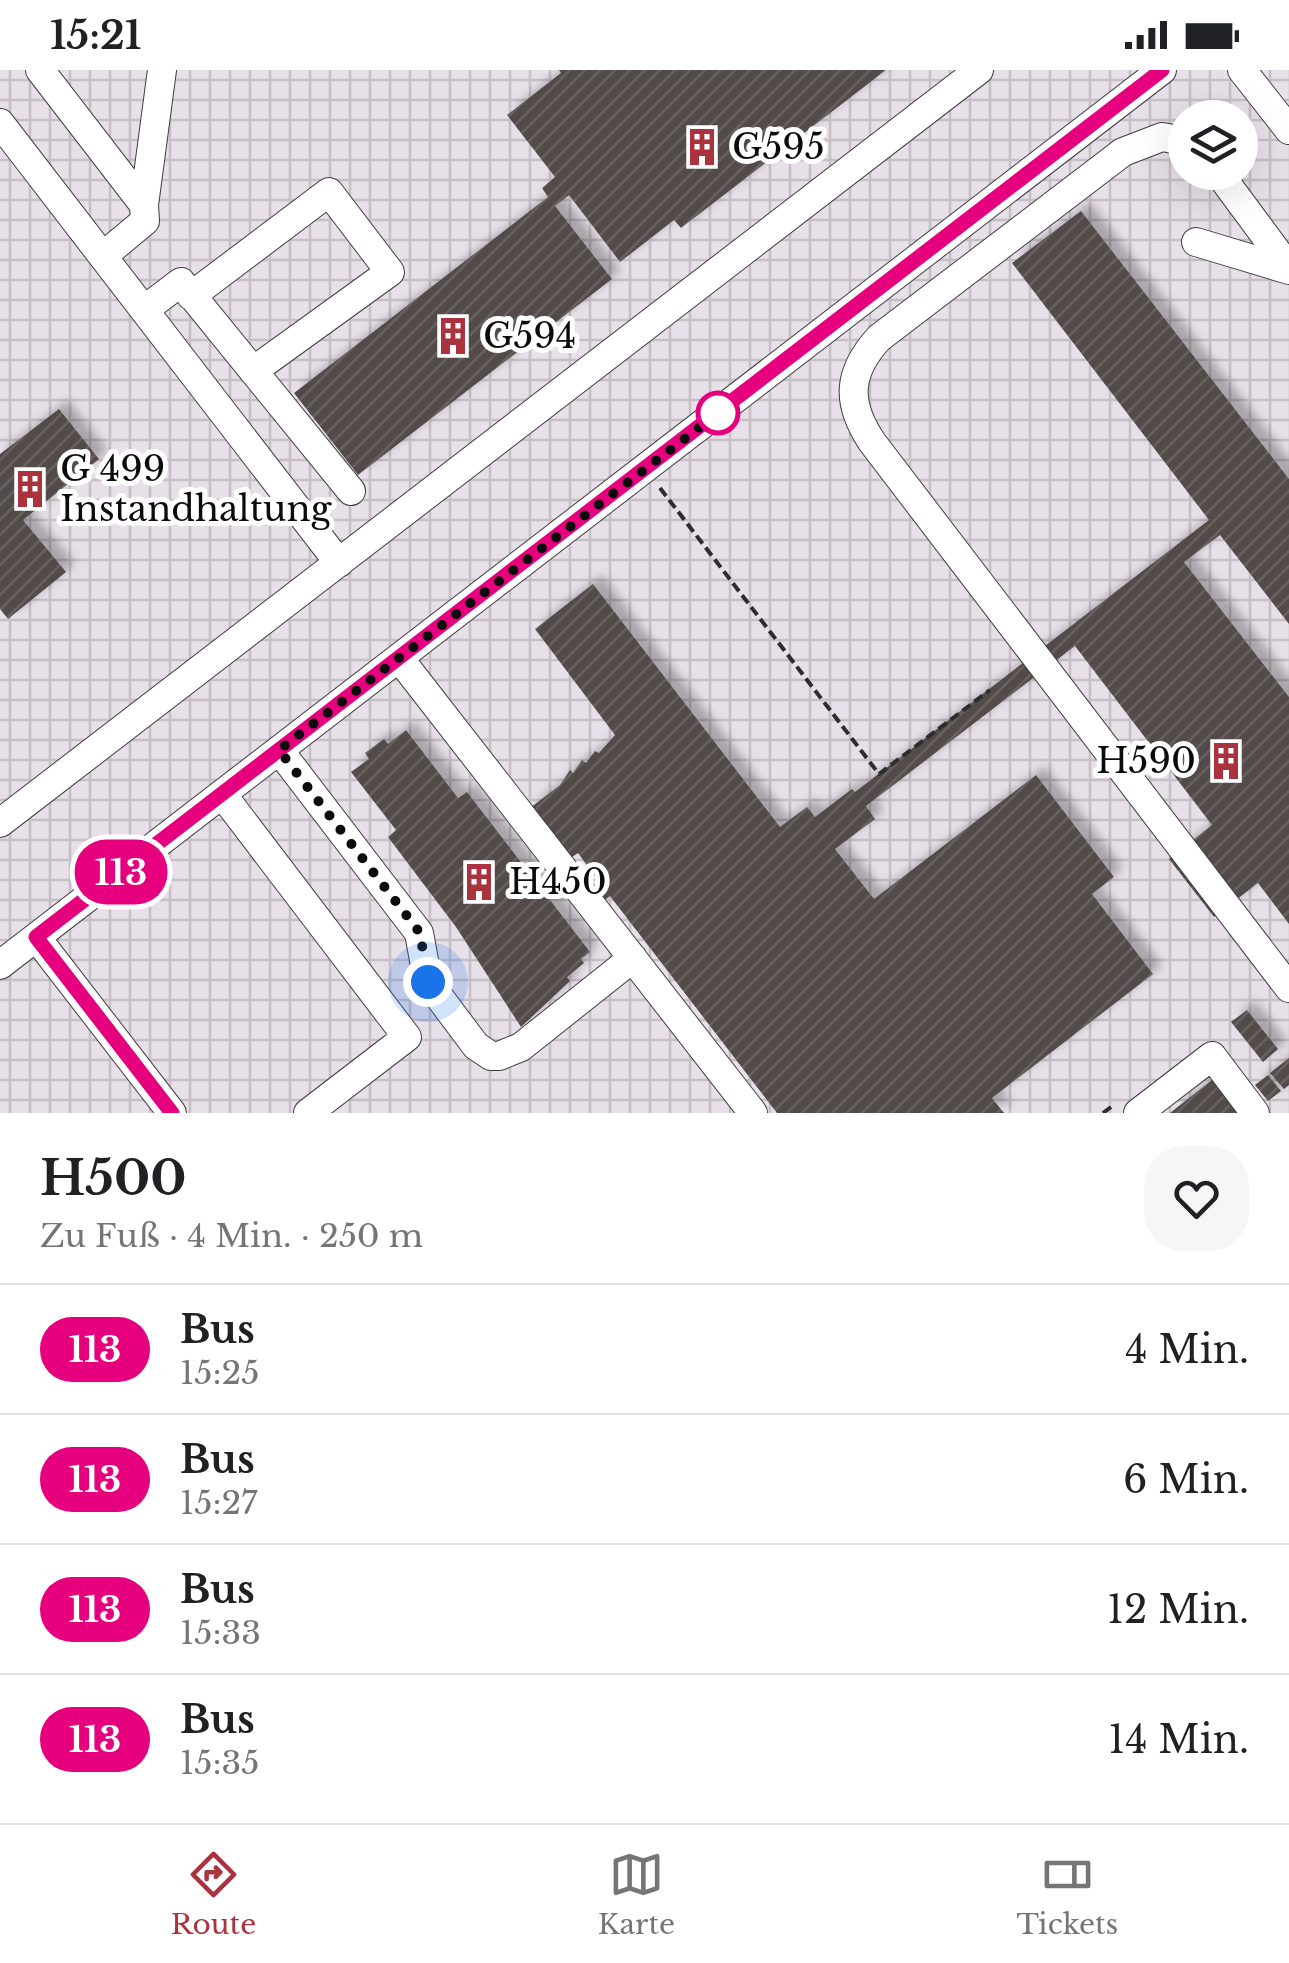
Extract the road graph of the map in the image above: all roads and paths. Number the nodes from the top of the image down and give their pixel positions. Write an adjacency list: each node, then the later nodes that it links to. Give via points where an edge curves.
1 (40, 70): 10 (street)
2 (162, 70): 10 (street)
3 (979, 70): 19 (street)
4 (1162, 70): 17 (street)
5 (1242, 70): 7 (street)
6 (0, 123): 12 (street)
7 (1289, 130)
8 (1168, 138): 28 (street, via 1123,152 879,338 854,378 854,406 872,442)
9 (1231, 190): 13 (street)
10 (144, 205): 12 (street, via 146,222)
11 (1196, 242): 13 (street)
12 (103, 256): 15 (street)
13 (1289, 269)
14 (192, 296): 15 (street, via 181,282); 16 (street); 16 (street, via 329,192 390,272)
15 (144, 310): 19 (street)
16 (253, 371): 18 (street)
17 (645, 469): 20 (street); 21 (path, via 879,774)
18 (350, 491)
19 (339, 563): 24 (street)
20 (399, 658): 22 (street); 26 (street)
21 (990, 690)
22 (279, 750): 23 (street); 26 (street, via 420,933 428,982 482,1052 499,1056 521,1047)
23 (222, 794): 25 (street); 30 (street, via 407,1037)
24 (0, 823)
25 (36, 937): 27 (street); 29 (street)
26 (632, 958): 31 (street)
27 (0, 965)
28 (1289, 988)
29 (172, 1113)
30 (308, 1113)
31 (753, 1113)
32 (1138, 1113): 33 (street, via 1212,1056)
33 (1255, 1113)

